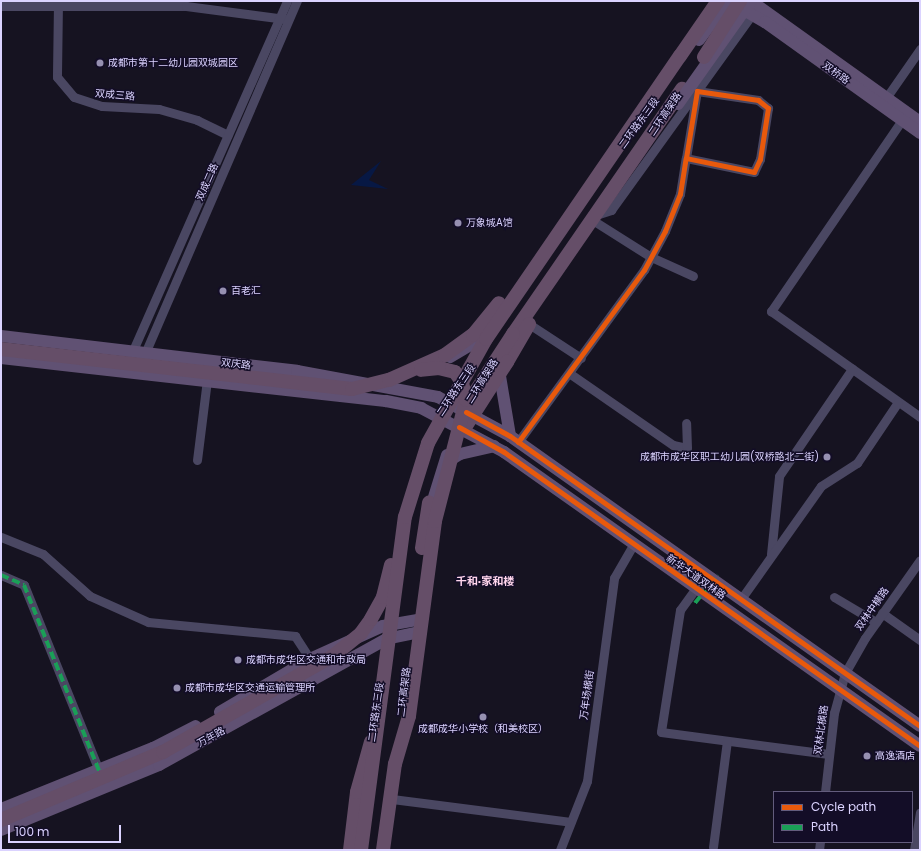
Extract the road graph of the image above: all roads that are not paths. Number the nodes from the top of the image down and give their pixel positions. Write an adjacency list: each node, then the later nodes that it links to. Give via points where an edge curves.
1 (287, 1): 10 (street, 双成二路)
2 (297, 1): 11 (street, 双成二路)
3 (715, 1): 21 (street)
4 (718, 1): 19 (highway, 二环高架路, bridge)
5 (728, 1): 8 (main road); 22 (main road, 二环路东三段)
6 (740, 1): 78 (highway, 二环高架路, bridge, via 513,334 452,432 437,473 425,522)
7 (57, 4): 9 (street); 10 (street, via 186,6); 18 (street, 双成三路, via 57,77 74,97 102,106 159,108 197,120)
8 (755, 5): 13 (street); 14 (main road, 双桥路); 15 (main road, 双桥路); 23 (main road, 二环路东三段, bridge, via 678,104)
9 (1, 6)
10 (280, 18): 11 (street); 18 (street, 双成二路)
11 (290, 19): 31 (street, 双成二路)
12 (920, 49): 14 (street)
13 (697, 90): 20 (street); 20 (street, via 758,100 768,108 760,159 754,172); 23 (street, via 611,210)
14 (886, 98): 16 (main road, 双桥路)
15 (902, 120): 17 (main road, 双桥路); 35 (street, via 771,311)
16 (920, 122)
17 (920, 133)
18 (228, 136): 30 (street, 双成二路)
19 (623, 140): 21 (highway, bridge); 54 (highway, 二环高架路, bridge, via 482,346 428,444)
20 (686, 158): 24 (street, via 680,194)
21 (598, 170): 22 (street); 39 (highway, bridge, via 485,324 445,355)
22 (585, 198): 27 (main road, 二环路东三段)
23 (597, 218): 24 (street); 26 (main road, 二环路东三段)
24 (651, 257): 25 (street); 33 (street)
25 (693, 276)
26 (529, 324): 33 (street); 34 (highway)
27 (500, 326): 41 (main road, via 427,369); 42 (main road, 二环路东三段)
28 (1, 336): 30 (main road, 双庆路)
29 (1, 349): 39 (highway, bridge, via 332,389 371,386)
30 (131, 352): 31 (main road, 双庆路); 36 (street, 双成二路)
31 (144, 354): 37 (street, 双成二路); 41 (main road, 双庆路)
32 (1, 358): 36 (main road, 双庆路)
33 (581, 358): 38 (street)
34 (503, 363): 44 (main road, 二环路东三段); 49 (main road, via 502,404); 50 (highway, bridge)
35 (852, 368): 43 (street); 57 (street, via 779,476)
36 (128, 372): 37 (main road, 双庆路)
37 (141, 373): 40 (main road, 双庆路)
38 (569, 373): 47 (street, via 673,445 687,448); 49 (street)
39 (403, 375): 50 (highway, bridge, via 432,368 448,370 460,377 466,400)
40 (207, 380): 45 (main road, 双庆路, via 386,401); 52 (street)
41 (362, 380): 42 (main road, 双庆路, via 417,391)
42 (448, 402): 44 (main road, 双庆路); 45 (main road, 二环路东三段)
43 (898, 402): 46 (street); 57 (street, via 857,463 821,486)
44 (466, 412): 48 (main road, 二环路东三段); 49 (main road, 新华大道双林路)
45 (438, 416): 48 (main road, 双庆路); 66 (main road, 二环路东三段, via 404,507)
46 (920, 418)
47 (686, 423)
48 (459, 427): 51 (main road, 新华大道双林路); 53 (main road, 二环路东三段)
49 (514, 439): 62 (main road, 新华大道双林路)
50 (456, 445): 78 (highway, bridge, via 435,521 409,716)
51 (494, 446): 53 (main road, via 449,459); 56 (main road, 新华大道双林路)
52 (197, 460)
53 (440, 471): 64 (main road, 二环路东三段, via 430,518)
54 (405, 517): 86 (highway, bridge, via 383,597 365,628 348,647 162,752); 91 (highway, 二环高架路, bridge)
55 (1, 537): 70 (street, via 43,554 90,596 148,622 295,636)
56 (634, 544): 60 (main road, 新华大道双林路); 87 (street, 万年场横街, via 614,578 587,781)
57 (771, 556): 62 (street)
58 (920, 560): 63 (street, 双林中横路)
59 (1, 575): 79 (street, via 24,585)
60 (696, 588): 72 (main road, 新华大道双林路); 75 (street, via 680,610 661,732)
61 (834, 597): 65 (street)
62 (741, 599): 71 (main road, 新华大道双林路)
63 (882, 613): 65 (street, 双林中横路); 69 (street)
64 (417, 620): 66 (main road, 万年路); 67 (main road, 二环路东三段)
65 (876, 622): 71 (street, 双林中横路)
66 (388, 625): 68 (main road, 二环路东三段); 70 (main road, 万年路)
67 (415, 633): 68 (main road, 万年路); 82 (main road, 二环路东三段)
68 (386, 639): 74 (main road, 二环路东三段); 83 (main road, 万年路, via 159,765)
69 (920, 640)
70 (310, 659): 79 (main road, 万年路, via 195,727)
71 (845, 673): 72 (street, 双林北横路); 73 (main road, 新华大道双林路)
72 (840, 690): 76 (main road, 新华大道双林路); 77 (street, 双林北横路)
73 (920, 726)
74 (374, 730): 90 (highway, via 357,792); 91 (main road, 二环路东三段)
75 (727, 741): 77 (street); 89 (street)
76 (920, 746)
77 (829, 754): 81 (street, 双林北横路)
78 (395, 764): 92 (highway, 二环高架路)
79 (99, 771): 80 (main road, 万年路)
80 (52, 789): 83 (main road, via 61,788 68,794 66,802); 84 (main road, 万年路)
81 (825, 791)
82 (392, 799): 87 (street); 92 (main road, 二环路东三段)
83 (60, 807): 88 (main road, 万年路)
84 (1, 809)
85 (920, 812): 94 (street)
86 (1, 820)
87 (571, 822): 93 (street, 万年场横街)
88 (1, 830)
89 (713, 847)
90 (350, 850)
91 (359, 850)
92 (384, 850)
93 (560, 850)
94 (914, 850)

